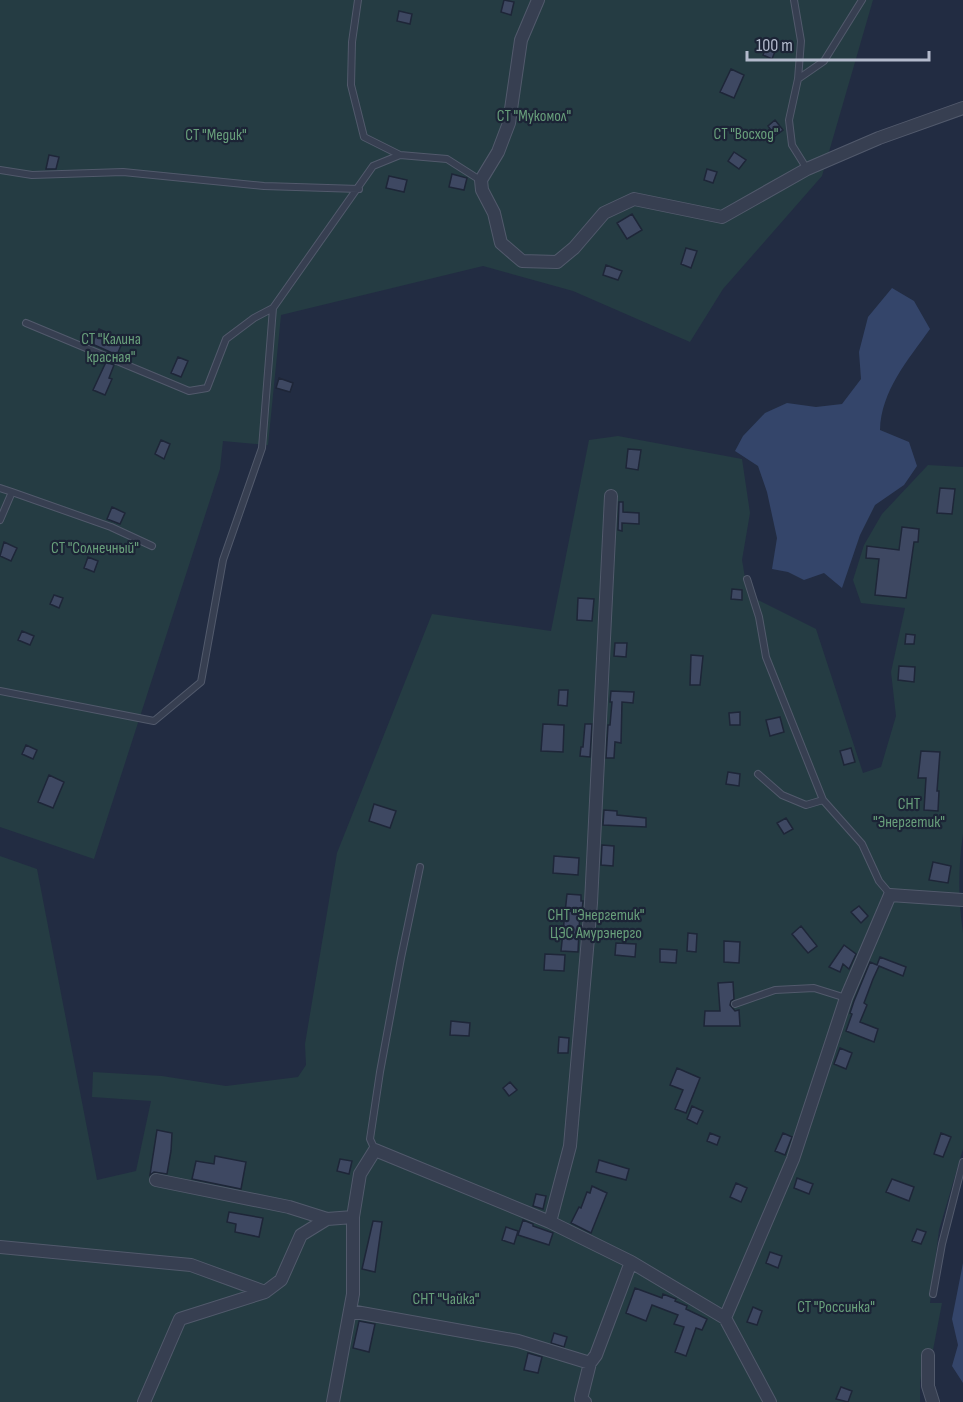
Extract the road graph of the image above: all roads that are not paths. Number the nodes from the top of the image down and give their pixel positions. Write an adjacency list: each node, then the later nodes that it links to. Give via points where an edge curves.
1 (358, 0): 7 (lane, via 351,85 364,137)
2 (537, 0): 10 (street, via 521,40 509,123)
3 (794, 0): 5 (lane, via 801,41)
4 (862, 0): 5 (lane, via 824,61)
5 (798, 79): 8 (lane, via 789,120 792,145)
6 (963, 108): 8 (street)
7 (400, 155): 10 (lane, via 447,159); 11 (lane, via 373,166)
8 (807, 169): 10 (street, via 722,217 634,199 604,213 557,262 522,261 501,243)
9 (0, 170): 11 (lane, via 33,175 123,172 264,186)
10 (481, 180)
11 (359, 189): 12 (lane)
12 (273, 308): 13 (lane, via 226,339 207,388 189,391); 20 (lane, via 262,448 223,560 201,682 154,721)
13 (26, 323)
14 (0, 488): 15 (lane)
15 (12, 492): 17 (lane); 18 (lane)
16 (611, 496): 33 (street, via 589,926 570,1146)
17 (0, 520)
18 (152, 546)
19 (747, 579): 22 (lane, via 766,657)
20 (0, 691)
21 (758, 774): 22 (lane, via 782,795 806,805)
22 (823, 800): 24 (lane, via 862,844)
23 (420, 867): 28 (lane, via 380,1071 370,1139)
24 (890, 895): 25 (street); 26 (street)
25 (963, 900)
26 (846, 998): 27 (lane, via 814,988 785,989); 39 (street, via 793,1159)
27 (735, 1004)
28 (375, 1150): 31 (street, via 360,1174); 33 (street)
29 (963, 1162): 37 (lane)
30 (156, 1180): 32 (street, via 289,1207)
31 (353, 1217): 32 (street); 38 (street)
32 (327, 1219): 36 (street, via 301,1235 280,1280)
33 (549, 1222): 35 (street)
34 (0, 1247): 36 (street, via 191,1265)
35 (631, 1262): 39 (street); 41 (street)
36 (265, 1292): 42 (street, via 180,1319)
37 (933, 1294)
38 (350, 1311): 41 (street, via 518,1341); 43 (street)
39 (726, 1318): 45 (street)
40 (928, 1355): 46 (street, via 928,1386)
41 (590, 1363): 44 (street, via 581,1399)
42 (144, 1402)
43 (333, 1402)
44 (585, 1402)
45 (770, 1402)
46 (933, 1402)

